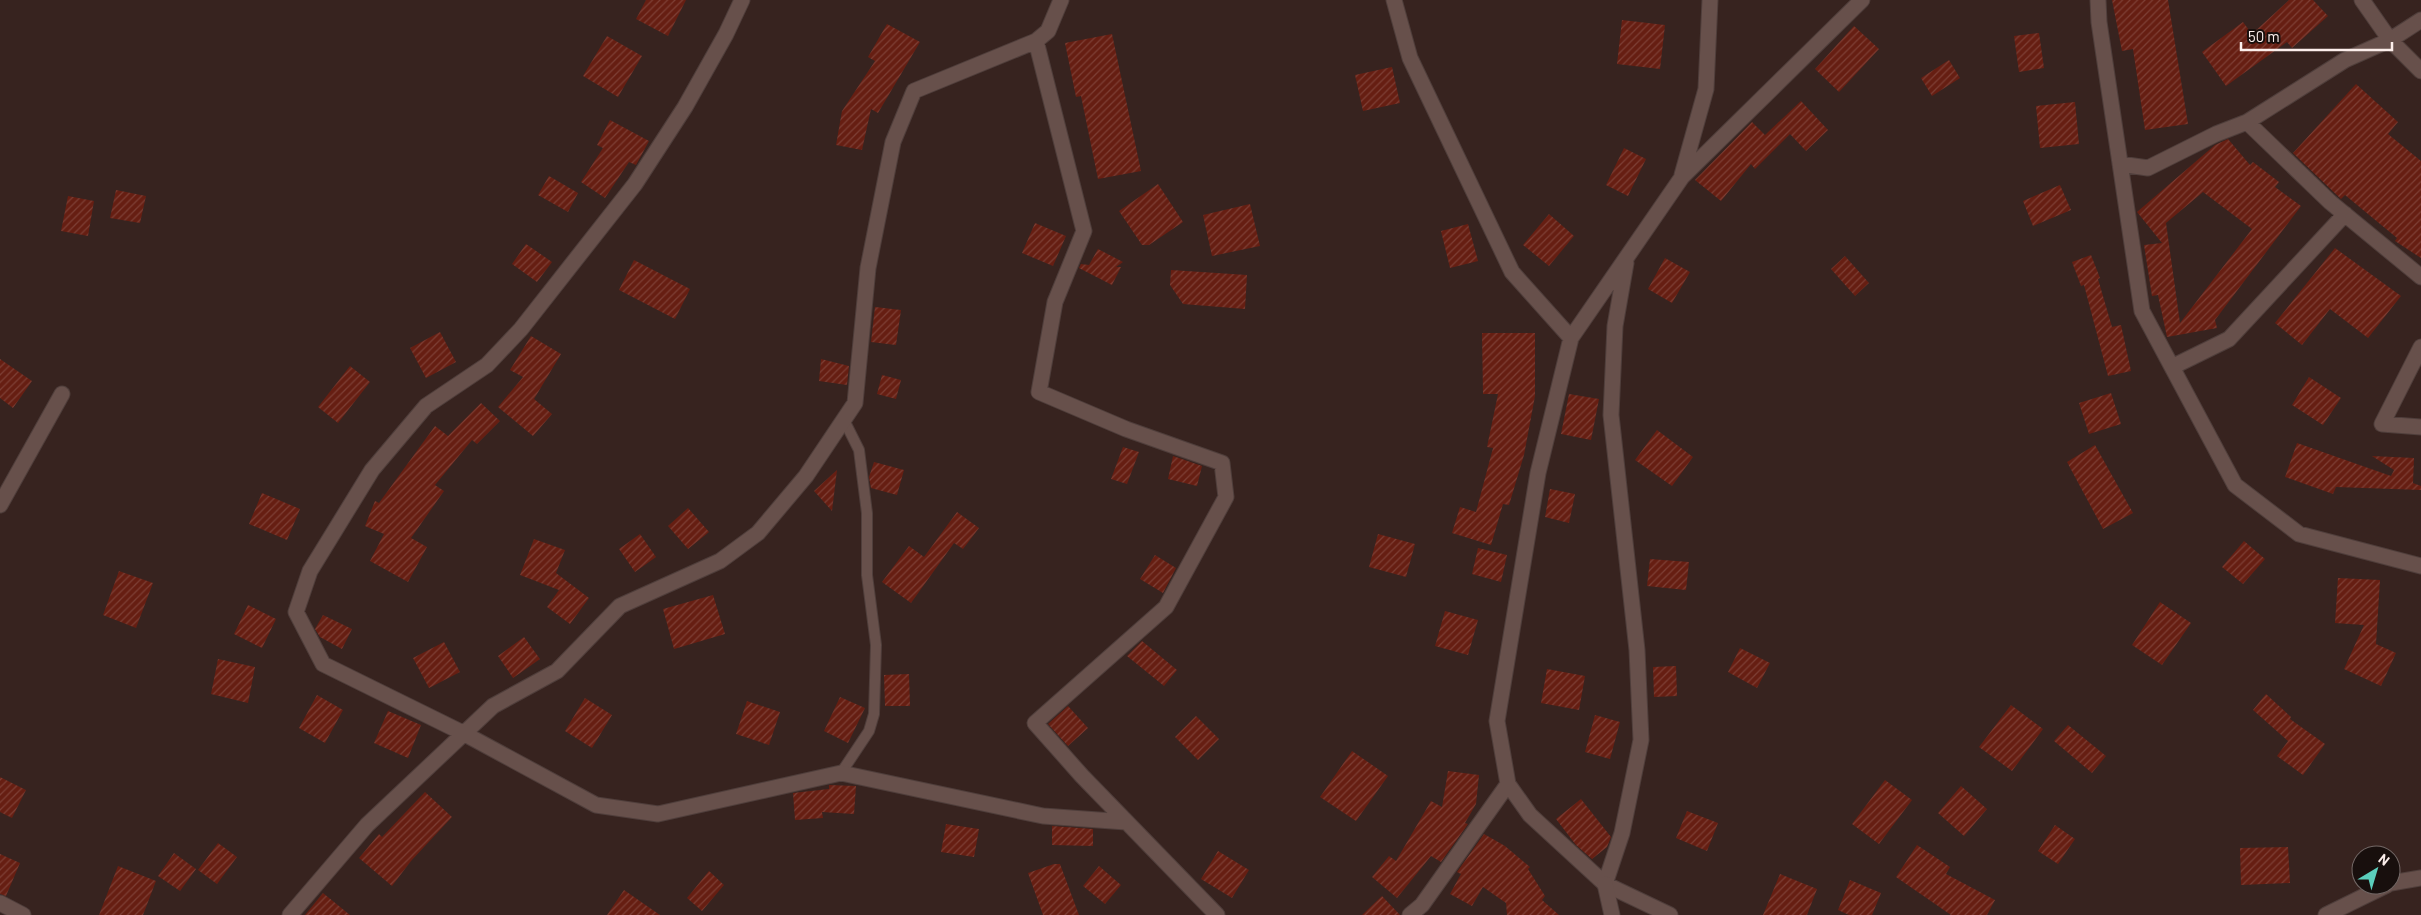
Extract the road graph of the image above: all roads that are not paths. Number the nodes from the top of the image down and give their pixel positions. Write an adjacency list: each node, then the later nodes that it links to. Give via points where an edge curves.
1 (742, 0): 26 (street, via 685,107 635,184 521,328 487,365 426,406 378,463 310,571 296,612 323,664)
2 (1061, 0): 10 (street, via 1048,31)
3 (1394, 0): 18 (street, via 1410,58 1512,272)
4 (1710, 0): 14 (street, via 1706,89)
5 (1862, 0): 14 (street)
6 (2098, 0): 13 (street)
7 (2362, 0): 9 (street)
8 (2421, 20): 9 (street)
9 (2390, 40): 11 (street); 12 (street, via 2345,60)
10 (1036, 41): 22 (street, via 914,91 893,142 868,268 855,403); 29 (street, via 1084,231 1055,302 1039,392 1126,429 1222,463 1226,497 1166,607 1035,723)
11 (2421, 71)
12 (2247, 122): 13 (street, via 2148,168); 15 (street)
13 (2120, 164): 20 (street, via 2142,311)
14 (1682, 177): 16 (street)
15 (2344, 214): 17 (street); 20 (street, via 2229,339)
16 (1627, 256): 18 (street); 32 (street, via 1615,326 1611,415 1637,650 1641,740 1622,833)
17 (2421, 277)
18 (1571, 338): 28 (street, via 1538,473 1497,721)
19 (2421, 347): 23 (street, via 2382,424)
20 (2172, 367): 25 (street, via 2234,486 2299,534)
21 (62, 394): 24 (street)
22 (844, 420): 26 (street, via 806,476 758,533 720,561 620,606 557,671 493,706); 27 (lane, via 859,450 867,514 867,575 876,645 874,714 869,731)
23 (2421, 427)
24 (0, 505)
25 (2421, 566)
26 (464, 733): 27 (street, via 596,805 658,814); 36 (street, via 367,825)
27 (841, 773): 29 (street, via 1043,816)
28 (1508, 784): 32 (street, via 1530,816); 38 (street, via 1422,905)
29 (1126, 822): 37 (street)
30 (2421, 878): 31 (street)
31 (2401, 881)
32 (1604, 884): 39 (street); 40 (street)
33 (2367, 895): 41 (street)
34 (0, 903): 35 (street)
35 (23, 915)
36 (290, 915)
37 (1217, 915)
38 (1410, 915)
39 (1612, 915)
40 (1670, 915)
41 (2326, 915)

